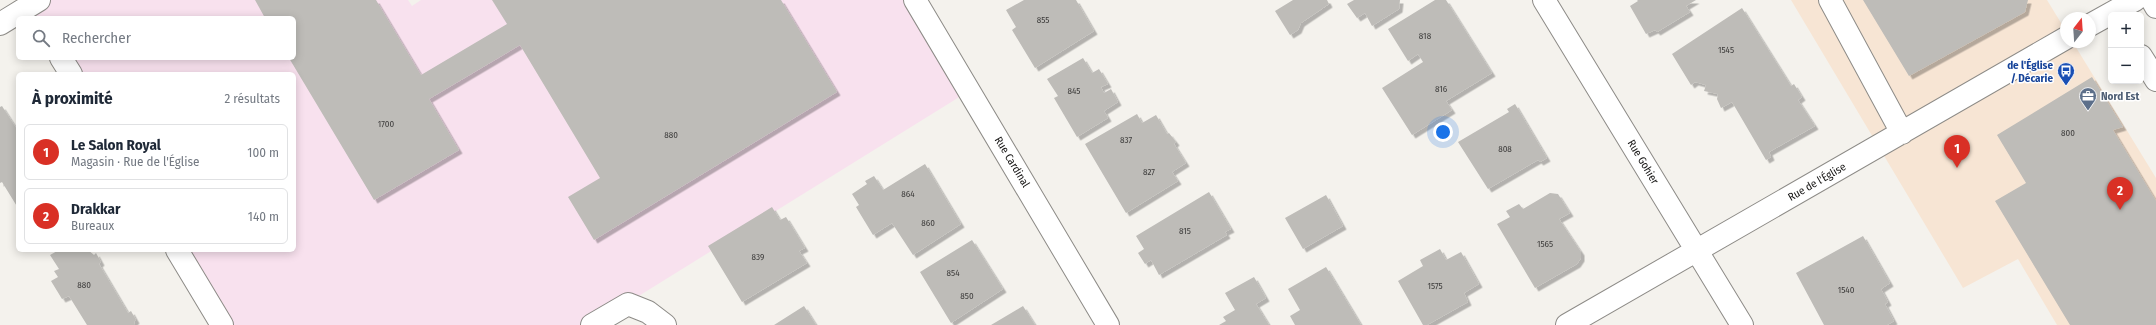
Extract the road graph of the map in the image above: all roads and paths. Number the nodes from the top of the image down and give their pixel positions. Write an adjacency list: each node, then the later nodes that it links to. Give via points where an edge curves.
1 (915, 0): 22 (street, Rue Cardinal)
2 (1544, 0): 17 (street, Rue Gohier)
3 (1830, 0): 16 (street)
4 (2135, 0): 8 (street)
5 (2152, 0): 7 (street)
6 (33, 6): 10 (street)
7 (2156, 7)
8 (2112, 9): 9 (street)
9 (2096, 21)
10 (0, 24)
11 (2060, 41): 16 (street, Rue de l'Église)
12 (62, 60): 14 (street)
13 (2144, 61): 15 (street)
14 (70, 72)
15 (2156, 80)
16 (1902, 133): 17 (street, Rue de l'Église)
17 (1697, 251): 23 (street, Rue de l'Église); 24 (street, Rue Gohier)
18 (178, 252): 19 (street)
19 (222, 325)
20 (592, 325): 21 (street, via 628,304 648,312)
21 (665, 325)
22 (1108, 325)
23 (1567, 325)
24 (1742, 325)

